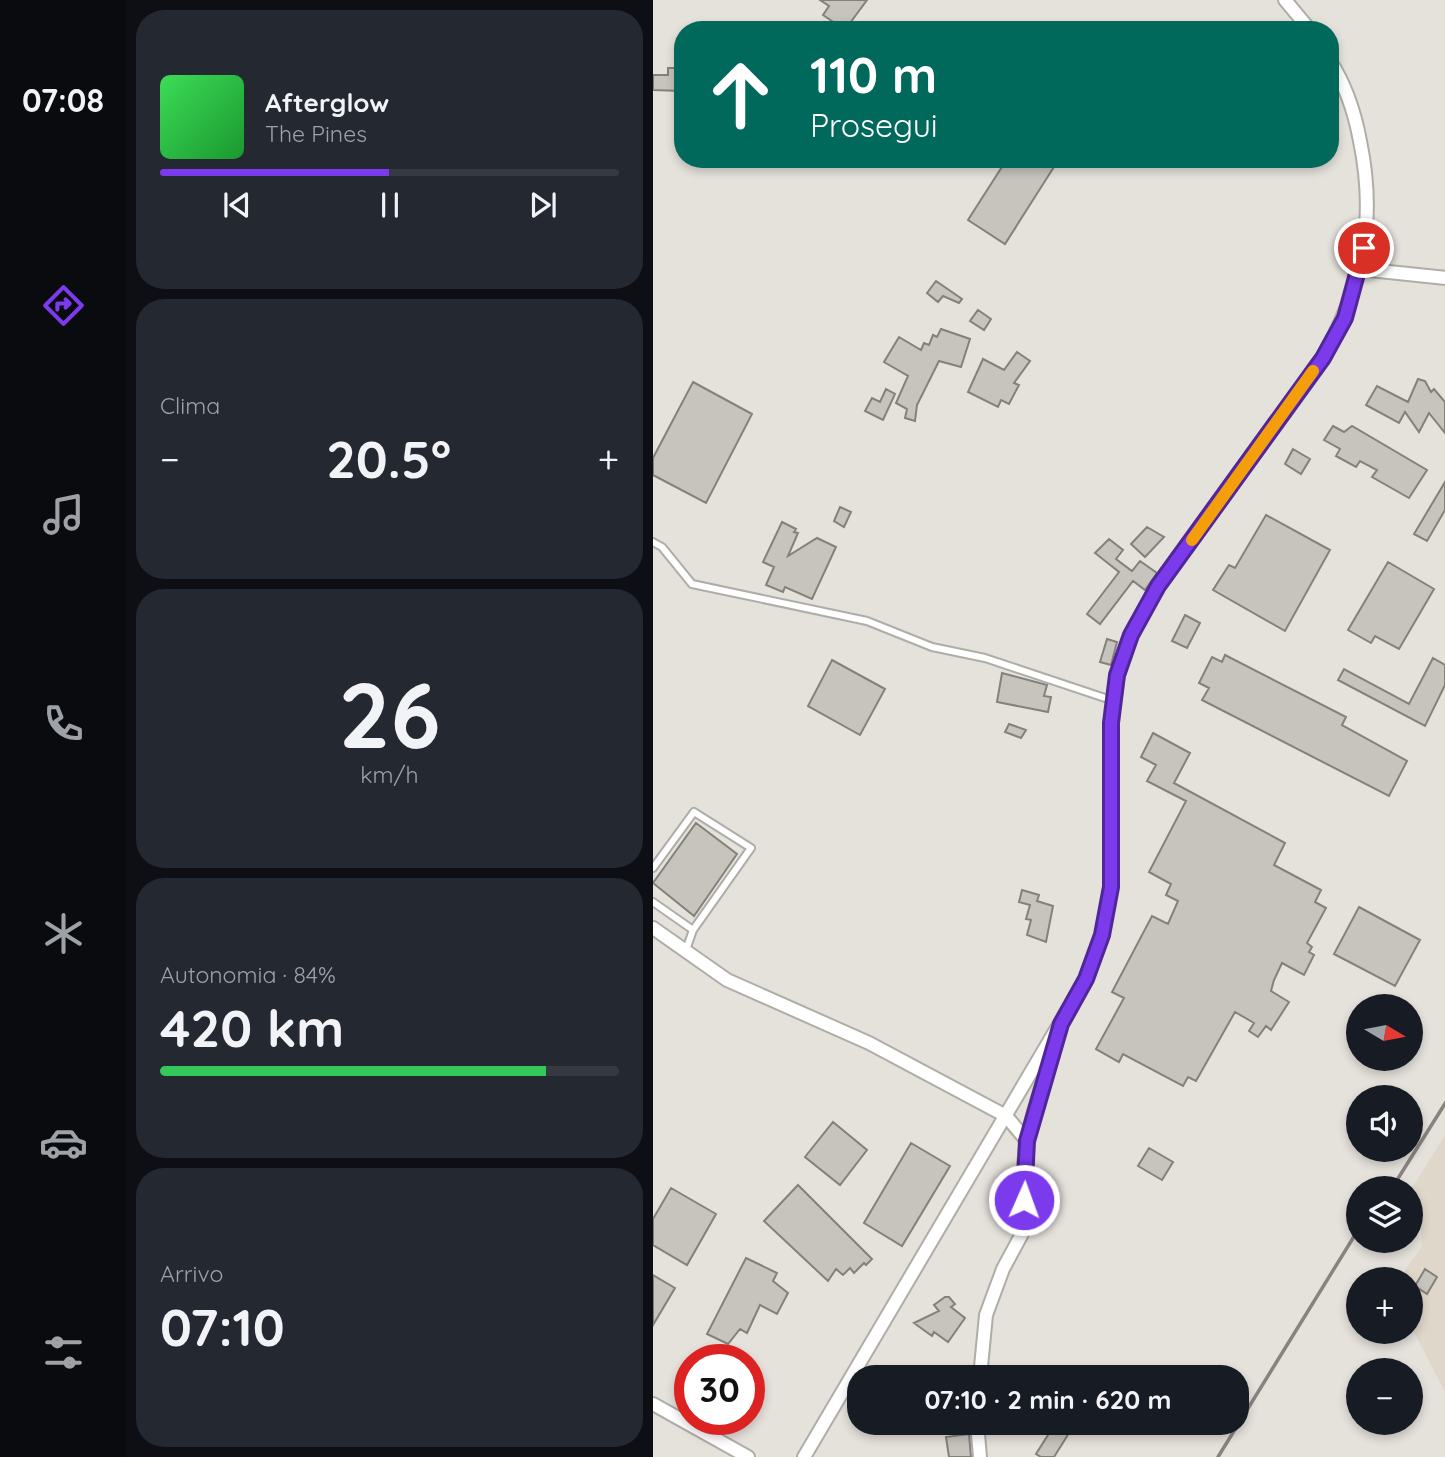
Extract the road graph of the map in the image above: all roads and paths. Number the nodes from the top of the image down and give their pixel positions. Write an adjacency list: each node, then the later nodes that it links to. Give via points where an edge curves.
1 (1285, 0): 2 (street)
2 (1302, 21)
3 (1339, 81): 4 (street, via 1355,117 1367,177 1368,227)
4 (1361, 269): 5 (street); 7 (street, via 1345,318 1323,358 1158,586 1131,635 1117,675)
5 (1445, 278)
6 (653, 542): 7 (lane, via 692,584 867,621 932,647 984,658)
7 (1114, 701): 13 (street, via 1111,887 1102,935 1086,979)
8 (653, 868): 11 (lane, via 694,812 751,848)
9 (653, 902): 11 (lane)
10 (653, 928): 12 (street)
11 (693, 930): 12 (lane)
12 (686, 950): 14 (street, via 727,981 890,1054)
13 (1061, 1024): 14 (street); 15 (street)
14 (1006, 1116): 15 (street); 20 (street)
15 (1027, 1141): 16 (street, via 1024,1200 1032,1215 1003,1269 986,1315)
16 (981, 1365)
17 (653, 1404): 19 (street)
18 (978, 1435): 21 (street)
19 (748, 1457)
20 (804, 1457)
21 (980, 1457)

